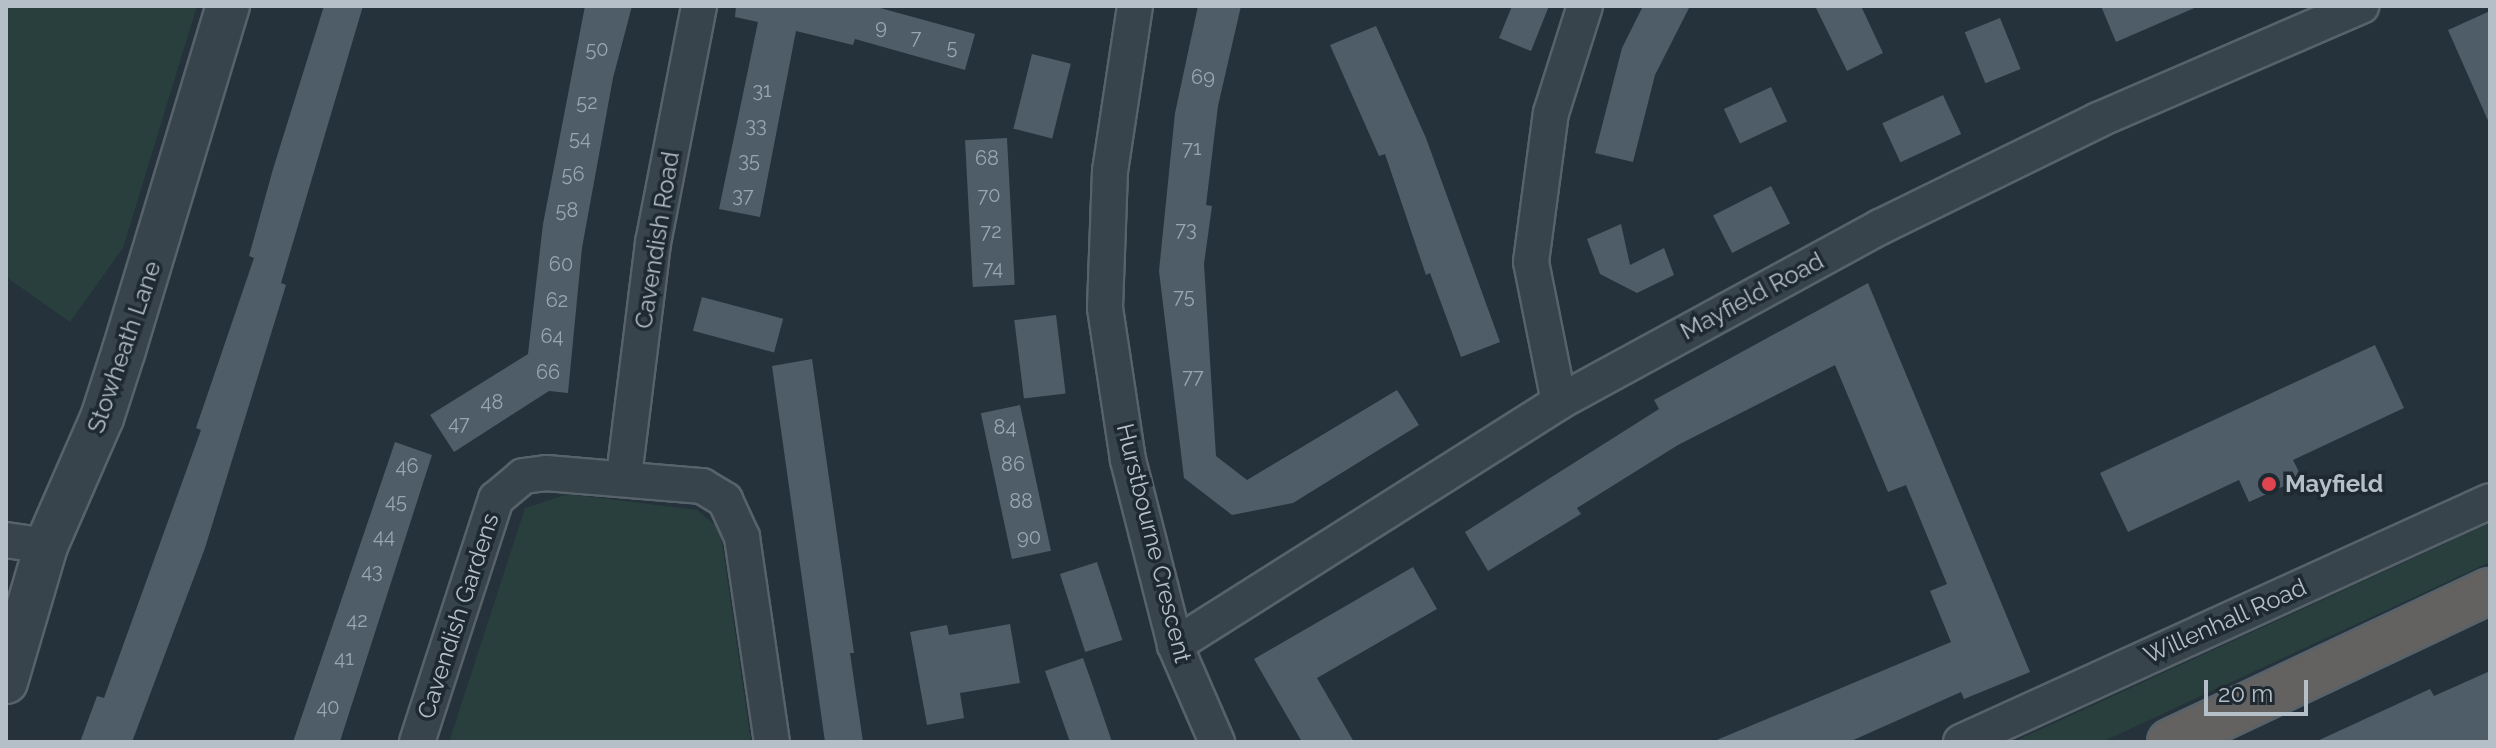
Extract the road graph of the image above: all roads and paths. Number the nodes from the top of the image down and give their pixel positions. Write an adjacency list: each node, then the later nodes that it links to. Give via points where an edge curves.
1 (228, 6): 9 (street, Stowheath Lane, via 106,404)
2 (699, 6): 7 (street, Cavendish Road, via 653,243)
3 (1585, 6): 6 (street, via 1551,113 1531,262)
4 (2361, 6): 6 (street, Mayfield Road, via 2098,120 1894,221)
5 (1129, 7): 11 (street, Hurstbourne Crescent, via 1110,171 1105,308 1128,460)
6 (1559, 402): 11 (street, Mayfield Road)
7 (624, 476): 13 (street, Cavendish Gardens, via 523,476 496,499); 14 (street, Cavendish Gardens, via 702,486 725,500 742,537)
8 (2490, 501): 16 (street, Willenhall Road)
9 (26, 543): 12 (street, Stowheath Lane)
10 (2490, 591): 17 (highway)
11 (1175, 645): 15 (street, Hurstbourne Crescent)
12 (6, 682)
13 (417, 742)
14 (772, 742)
15 (1217, 742)
16 (1961, 742)
17 (2170, 742)

